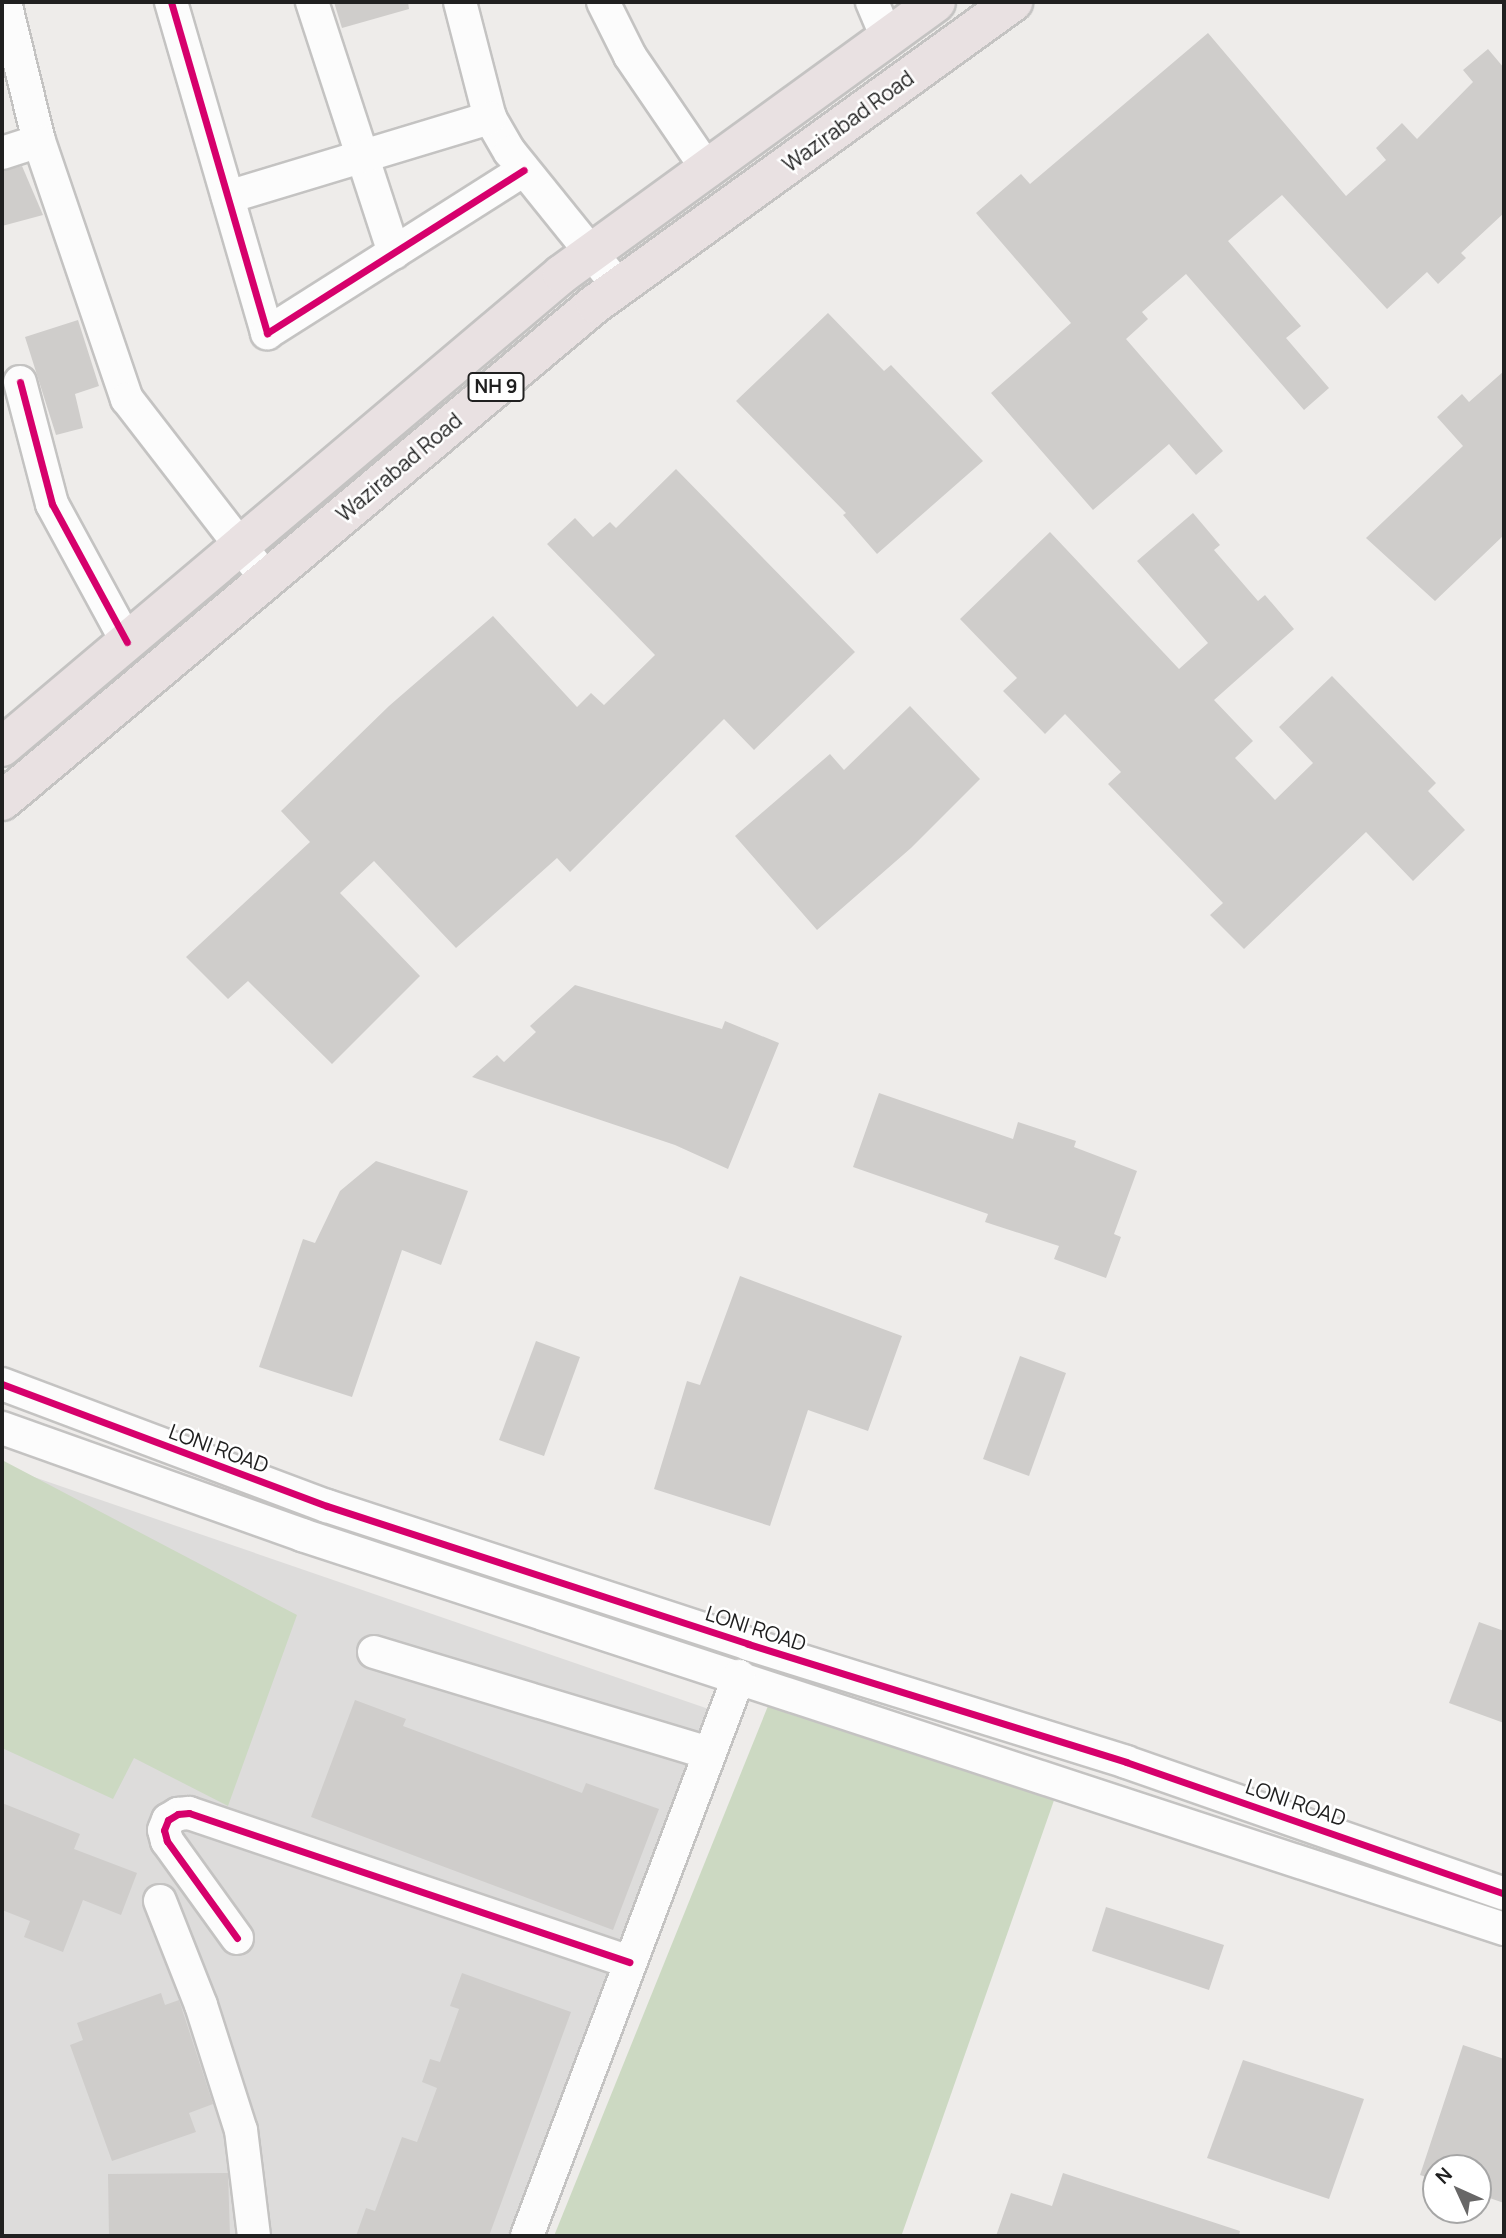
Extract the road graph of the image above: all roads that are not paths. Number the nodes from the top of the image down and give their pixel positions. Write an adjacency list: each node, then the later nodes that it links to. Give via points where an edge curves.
1 (5, 2): 11 (street)
2 (171, 2): 16 (street)
3 (313, 2): 13 (street)
4 (460, 2): 10 (street)
5 (603, 2): 14 (street, via 630,56)
6 (872, 2): 9 (street)
7 (936, 2): 9 (highway, Wazirabad Road / NH 9)
8 (1013, 2): 19 (highway, Wazirabad Road / NH 9)
9 (887, 38): 14 (highway, Wazirabad Road / NH 9)
10 (490, 118): 13 (street); 15 (street)
11 (39, 141): 12 (street); 21 (street, via 127,399)
12 (2, 153)
13 (360, 157): 16 (street); 17 (street)
14 (707, 169): 18 (highway, Wazirabad Road / NH 9)
15 (524, 170): 17 (street); 18 (street)
16 (228, 197): 17 (street, via 267,333)
17 (394, 253)
18 (591, 253): 19 (street); 21 (highway, Wazirabad Road / NH 9)
19 (618, 287): 22 (highway, Wazirabad Road / NH 9)
20 (20, 382): 23 (street, via 52,504)
21 (240, 546): 22 (street); 23 (highway, Wazirabad Road / NH 9)
22 (266, 579): 25 (highway, Wazirabad Road / NH 9)
23 (127, 642): 24 (highway, Wazirabad Road / NH 9)
24 (2, 747)
25 (2, 801)
26 (2, 1384): 28 (street, LONI ROAD)
27 (2, 1428): 29 (street)
28 (281, 1489): 29 (street); 33 (street, LONI ROAD, via 748,1644 1126,1762)
29 (268, 1523): 31 (street)
30 (374, 1652): 32 (street)
31 (739, 1676): 32 (street); 35 (street, via 1097,1798)
32 (709, 1753): 37 (street)
33 (1504, 1894)
34 (160, 1901): 38 (street, via 201,2006 241,2130)
35 (1504, 1928)
36 (237, 1938): 37 (street, via 167,1841 168,1820 178,1814 189,1813)
37 (630, 1962): 39 (street)
38 (254, 2236)
39 (527, 2236)

